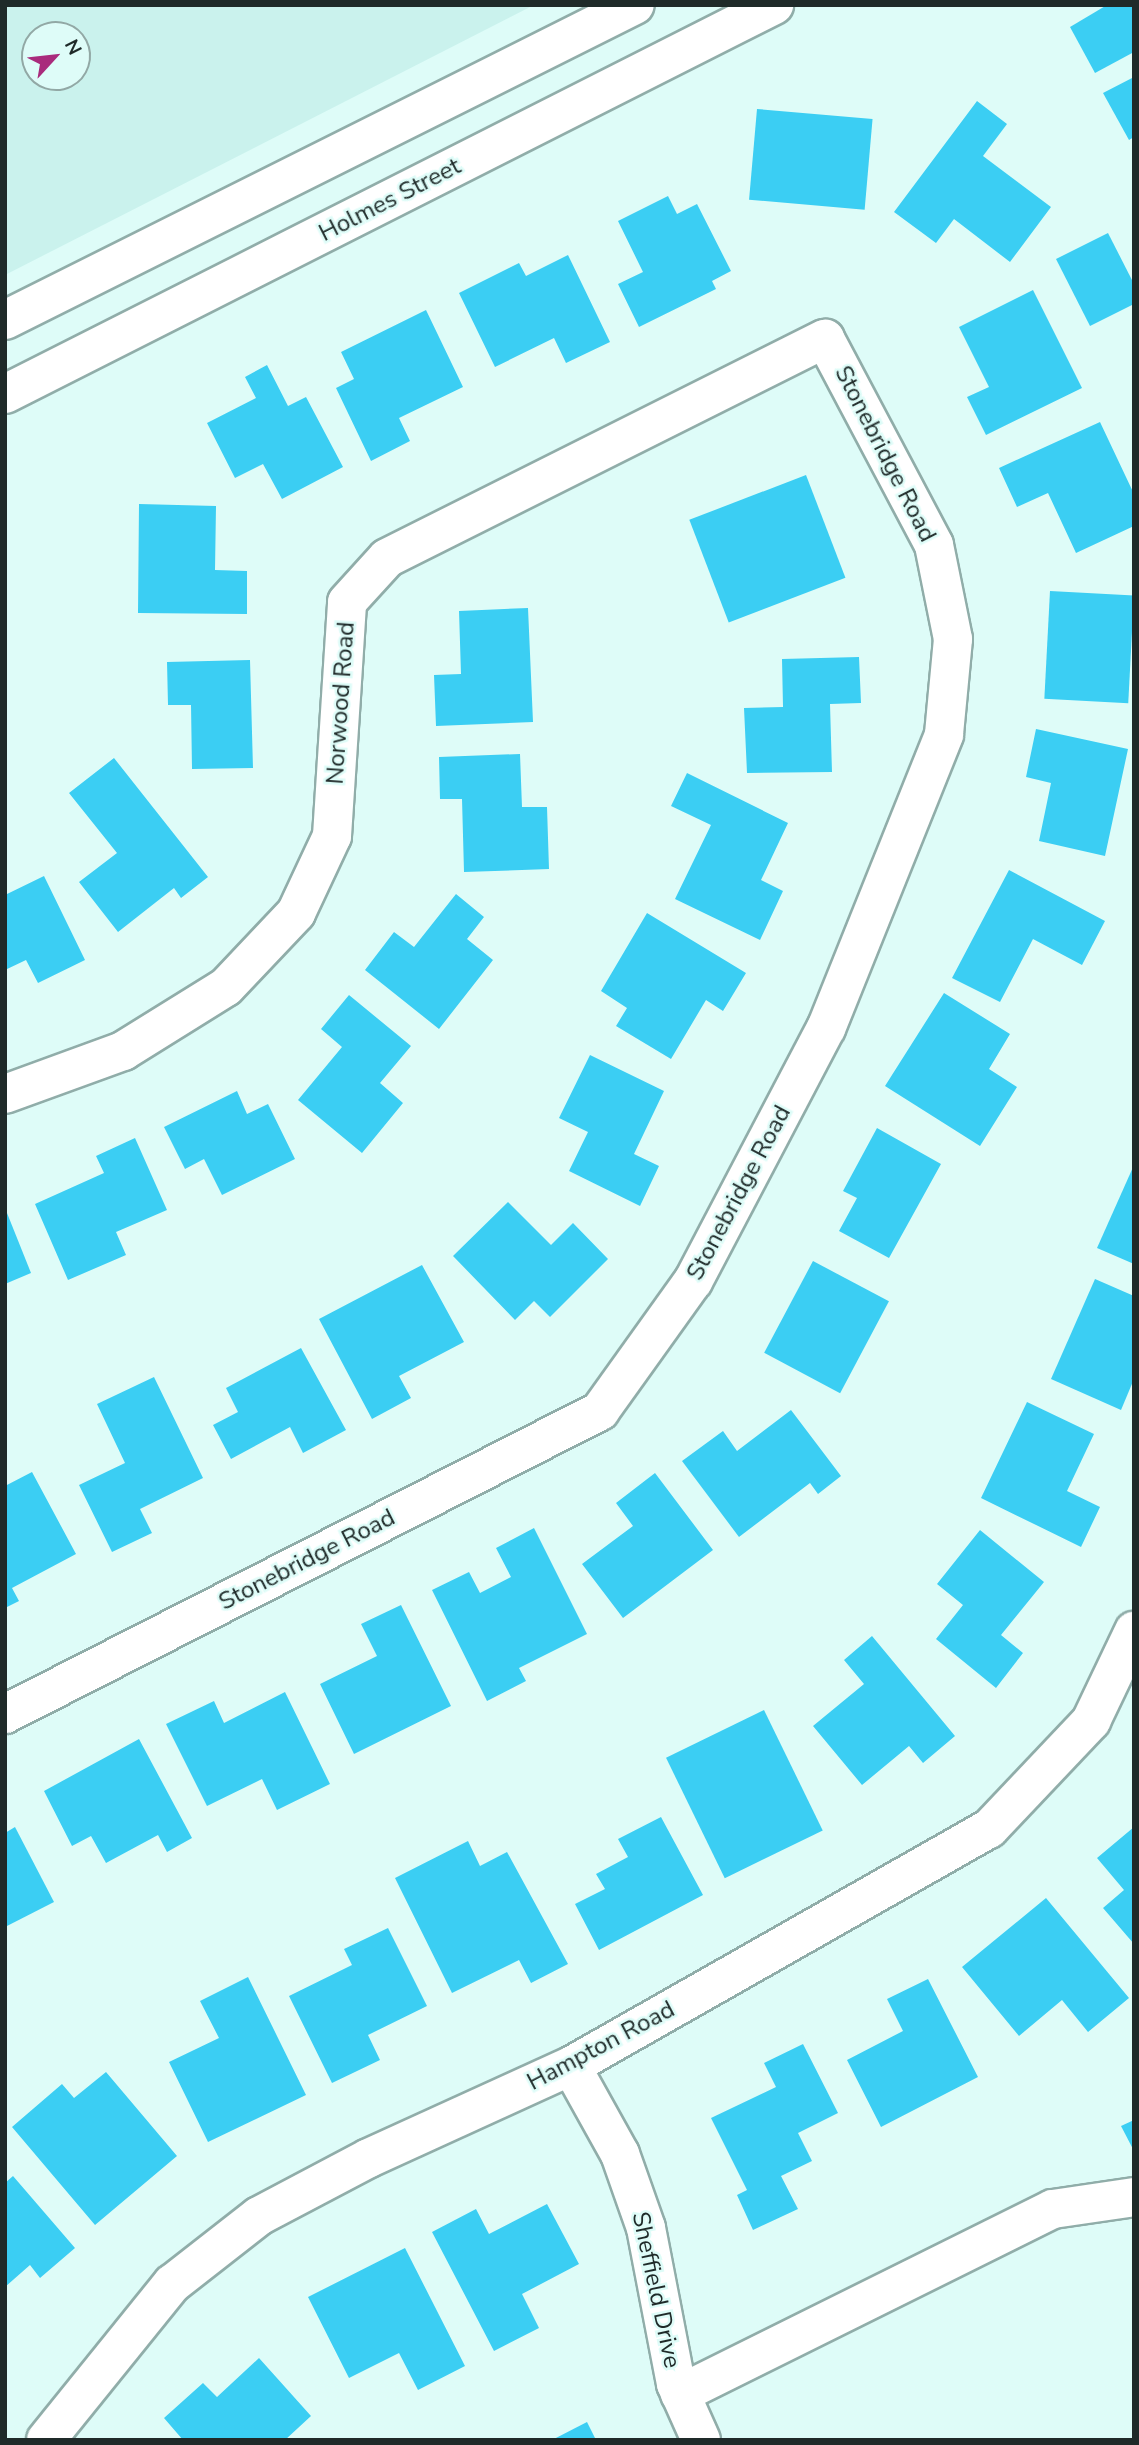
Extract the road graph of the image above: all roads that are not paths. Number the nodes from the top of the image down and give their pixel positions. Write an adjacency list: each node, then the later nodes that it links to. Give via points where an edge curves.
1 (635, 5): 3 (street)
2 (774, 5): 5 (street, Holmes Street)
3 (5, 320)
4 (825, 339): 6 (street, Norwood Road, via 387,558 347,602 332,836 296,913 226,987 134,1044); 8 (street, Stonebridge Road, via 934,545 953,639 944,735 826,1028 693,1281 600,1411)
5 (5, 394)
6 (5, 1094)
7 (1134, 1631): 9 (street, Hampton Road, via 1091,1720 989,1829)
8 (5, 1714)
9 (571, 2066): 11 (street, Sheffield Drive, via 620,2154 646,2228); 12 (street, Hampton Road, via 369,2158 259,2216 172,2284)
10 (1134, 2197): 11 (street, via 1053,2209)
11 (680, 2394): 13 (street, Sheffield Drive)
12 (46, 2440)
13 (701, 2440)

